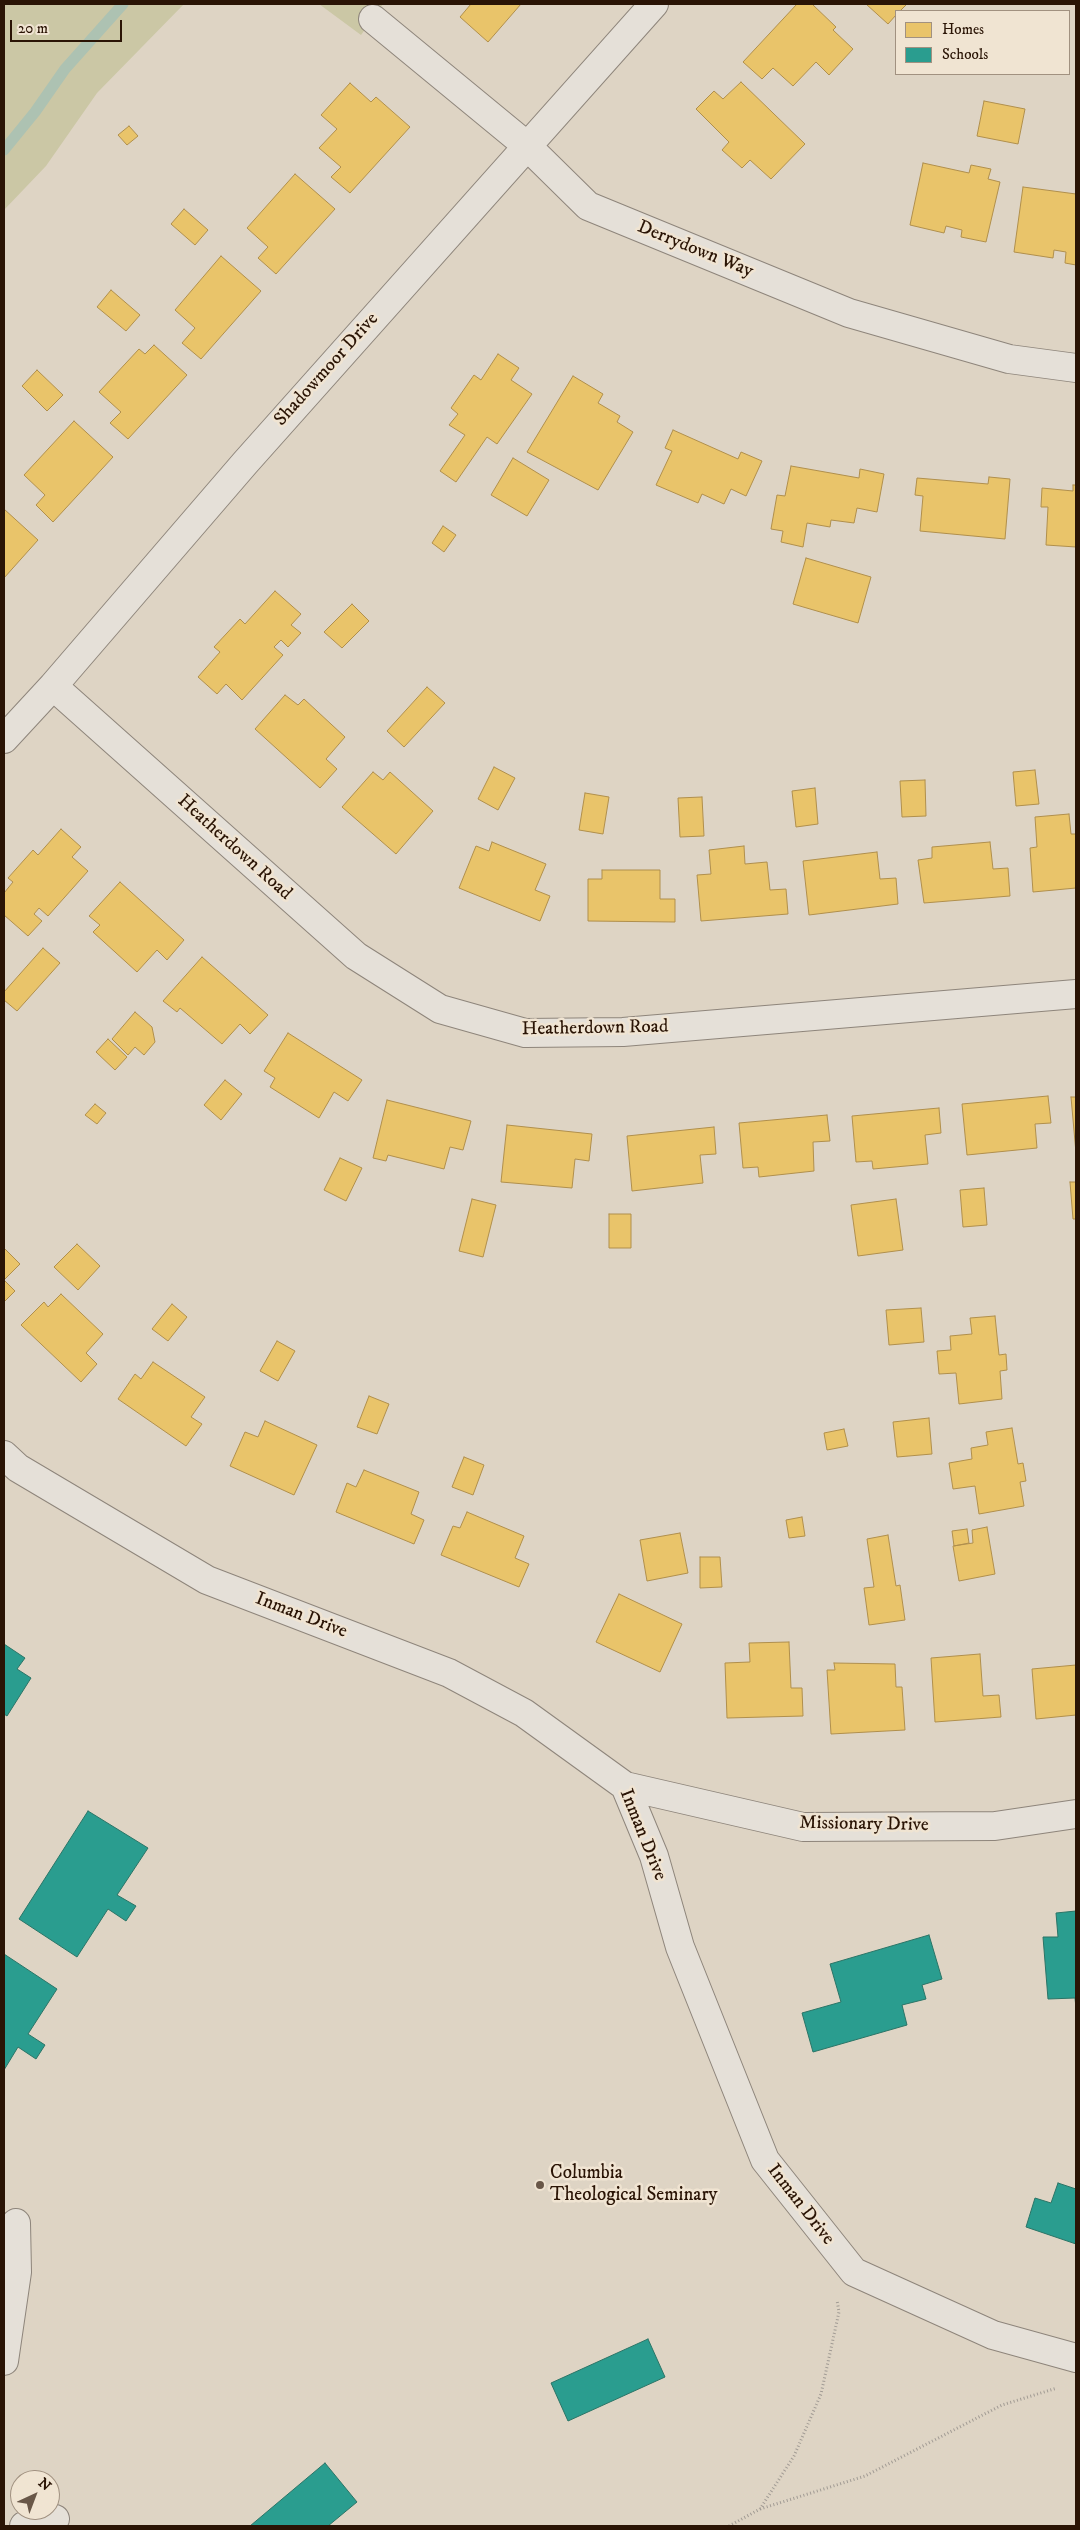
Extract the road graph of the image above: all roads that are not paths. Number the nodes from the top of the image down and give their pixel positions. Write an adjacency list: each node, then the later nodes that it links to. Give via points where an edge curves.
1 (654, 4): 3 (street, Shadowmoor Drive)
2 (373, 19): 3 (street, Derrydown Way)
3 (526, 145): 4 (street, Derrydown Way, via 588,206 849,314 1009,359); 5 (street, Shadowmoor Drive, via 244,463)
4 (1076, 368)
5 (53, 686): 6 (street, Shadowmoor Drive); 7 (street, Heatherdown Road, via 356,956 440,1010 525,1033 623,1032)
6 (4, 739)
7 (1076, 994)
8 (4, 1454): 9 (street, Inman Drive, via 18,1468 207,1580 449,1672 524,1713)
9 (626, 1786): 10 (street, Missionary Drive, via 803,1826 995,1826); 12 (street, Inman Drive, via 654,1856 680,1946 765,2160 854,2272 993,2335)
10 (1076, 1814)
11 (16, 2223): 13 (street, via 17,2272)
12 (1076, 2358)
13 (4, 2361)
14 (4, 2515): 16 (street)
15 (55, 2520): 17 (street)
16 (14, 2526)
17 (24, 2526)

